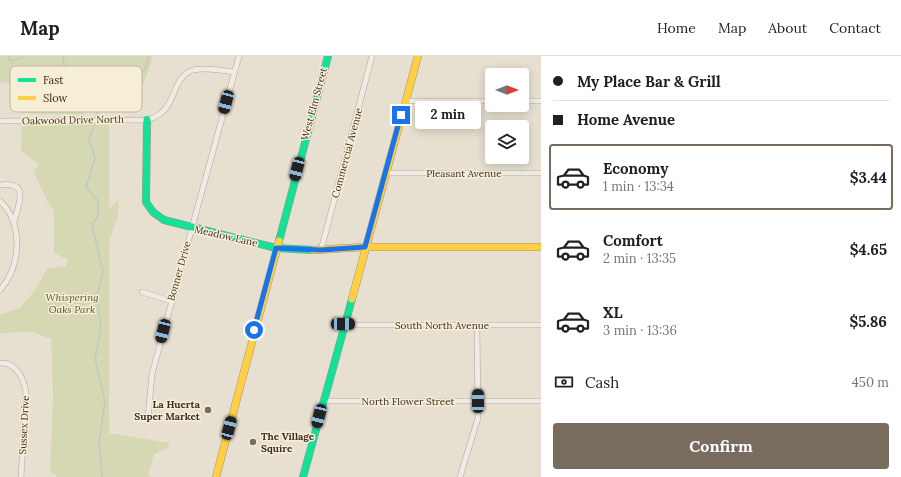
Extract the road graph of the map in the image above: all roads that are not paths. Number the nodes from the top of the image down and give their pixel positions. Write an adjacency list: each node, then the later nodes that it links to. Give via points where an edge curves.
1 (239, 56): 5 (street, Bonner Drive)
2 (328, 56): 20 (street, West Elm Street)
3 (372, 56): 21 (street, Commercial Avenue)
4 (418, 56): 6 (street)
5 (234, 72): 10 (street, via 194,70 181,77 165,110 157,117); 17 (street, Bonner Drive)
6 (405, 101): 7 (street); 12 (street)
7 (485, 101)
8 (529, 101): 9 (street)
9 (541, 101)
10 (146, 120): 11 (street, Oakwood Drive North); 17 (street, Meadow Lane, via 146,202 153,212 164,220)
11 (0, 121)
12 (387, 173): 13 (street, Pleasant Avenue); 18 (street)
13 (541, 173)
14 (0, 185): 16 (street, via 10,183 19,189 20,199)
15 (0, 201): 16 (street, via 10,212)
16 (14, 222): 22 (street, via 17,243 15,264 8,281)
17 (191, 228): 20 (street, Meadow Lane); 24 (street, Bonner Drive)
18 (365, 247): 19 (street, Meadow Lane); 21 (street, Meadow Lane); 25 (street)
19 (541, 247)
20 (276, 248): 21 (street, Meadow Lane); 34 (street, West Elm Street)
21 (321, 250)
22 (0, 290)
23 (142, 292): 24 (street)
24 (170, 301): 32 (street, Bonner Drive, via 152,374)
25 (343, 324): 26 (street, South North Avenue); 29 (street)
26 (477, 325): 27 (street, South North Avenue); 30 (street)
27 (541, 325)
28 (0, 363): 33 (street, Sussex Drive, via 14,367 23,377 26,391)
29 (323, 401): 30 (street, North Flower Street); 35 (street)
30 (478, 401): 31 (street, North Flower Street); 36 (street, via 478,418)
31 (541, 402)
32 (148, 418)
33 (22, 477)
34 (216, 477)
35 (303, 477)
36 (460, 477)

